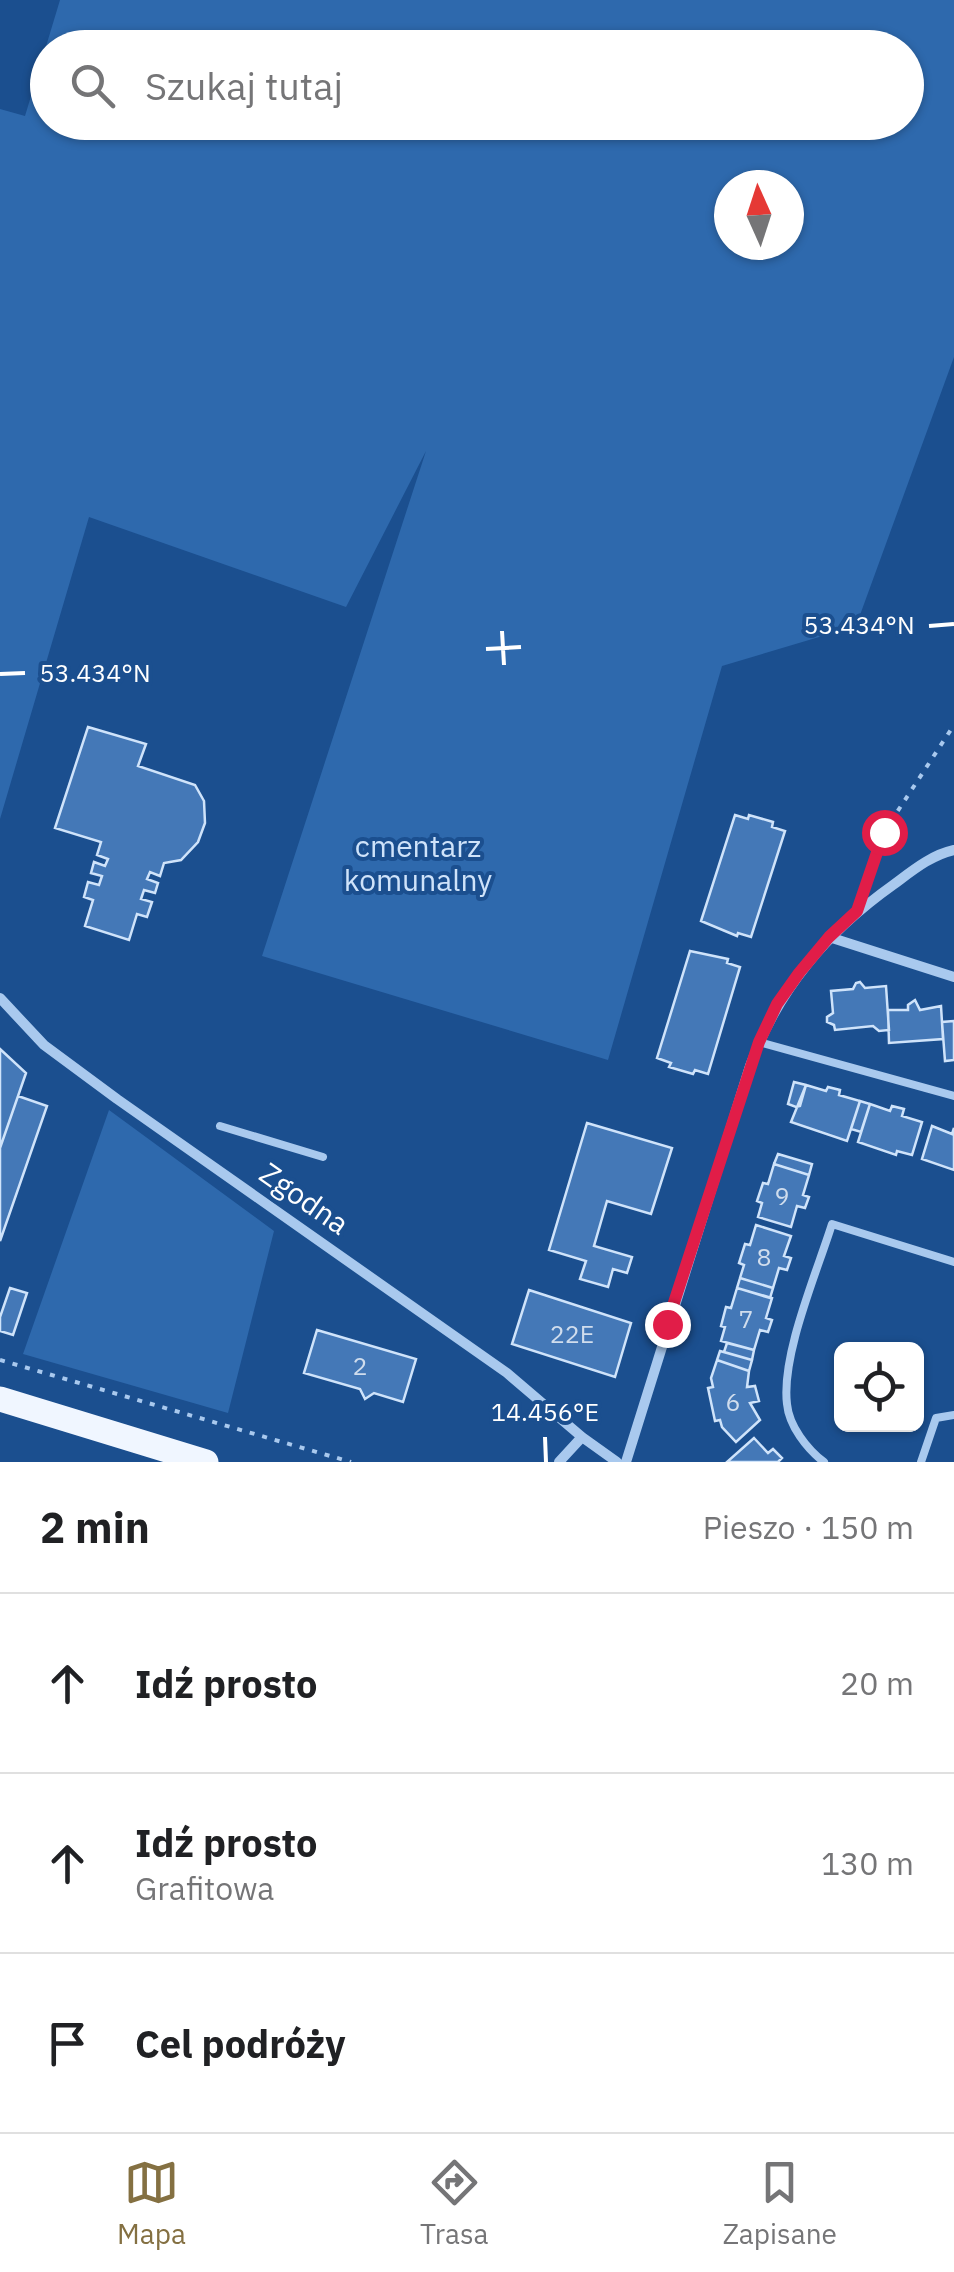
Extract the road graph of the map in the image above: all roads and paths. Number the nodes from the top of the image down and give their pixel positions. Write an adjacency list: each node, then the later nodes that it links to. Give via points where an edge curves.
1 (954, 726): 3 (path, via 884,832)
2 (954, 850): 3 (street, via 927,861)
3 (857, 911): 4 (street)
4 (829, 937): 5 (street); 7 (street, via 777,1004)
5 (954, 976)
6 (0, 998): 15 (street, Zgodna, via 44,1044 117,1100 506,1373)
7 (759, 1042): 8 (lane); 20 (street)
8 (954, 1096)
9 (220, 1126): 10 (lane)
10 (323, 1156)
11 (954, 1262): 21 (lane, via 832,1224 786,1380 797,1432)
12 (0, 1360): 17 (path)
13 (0, 1399): 16 (main road)
14 (954, 1415): 22 (lane, via 936,1418)
15 (582, 1437): 18 (street); 19 (street, Zgodna)
16 (206, 1462)
17 (351, 1462)
18 (559, 1462)
19 (618, 1462)
20 (626, 1462)
21 (824, 1462)
22 (921, 1462)

